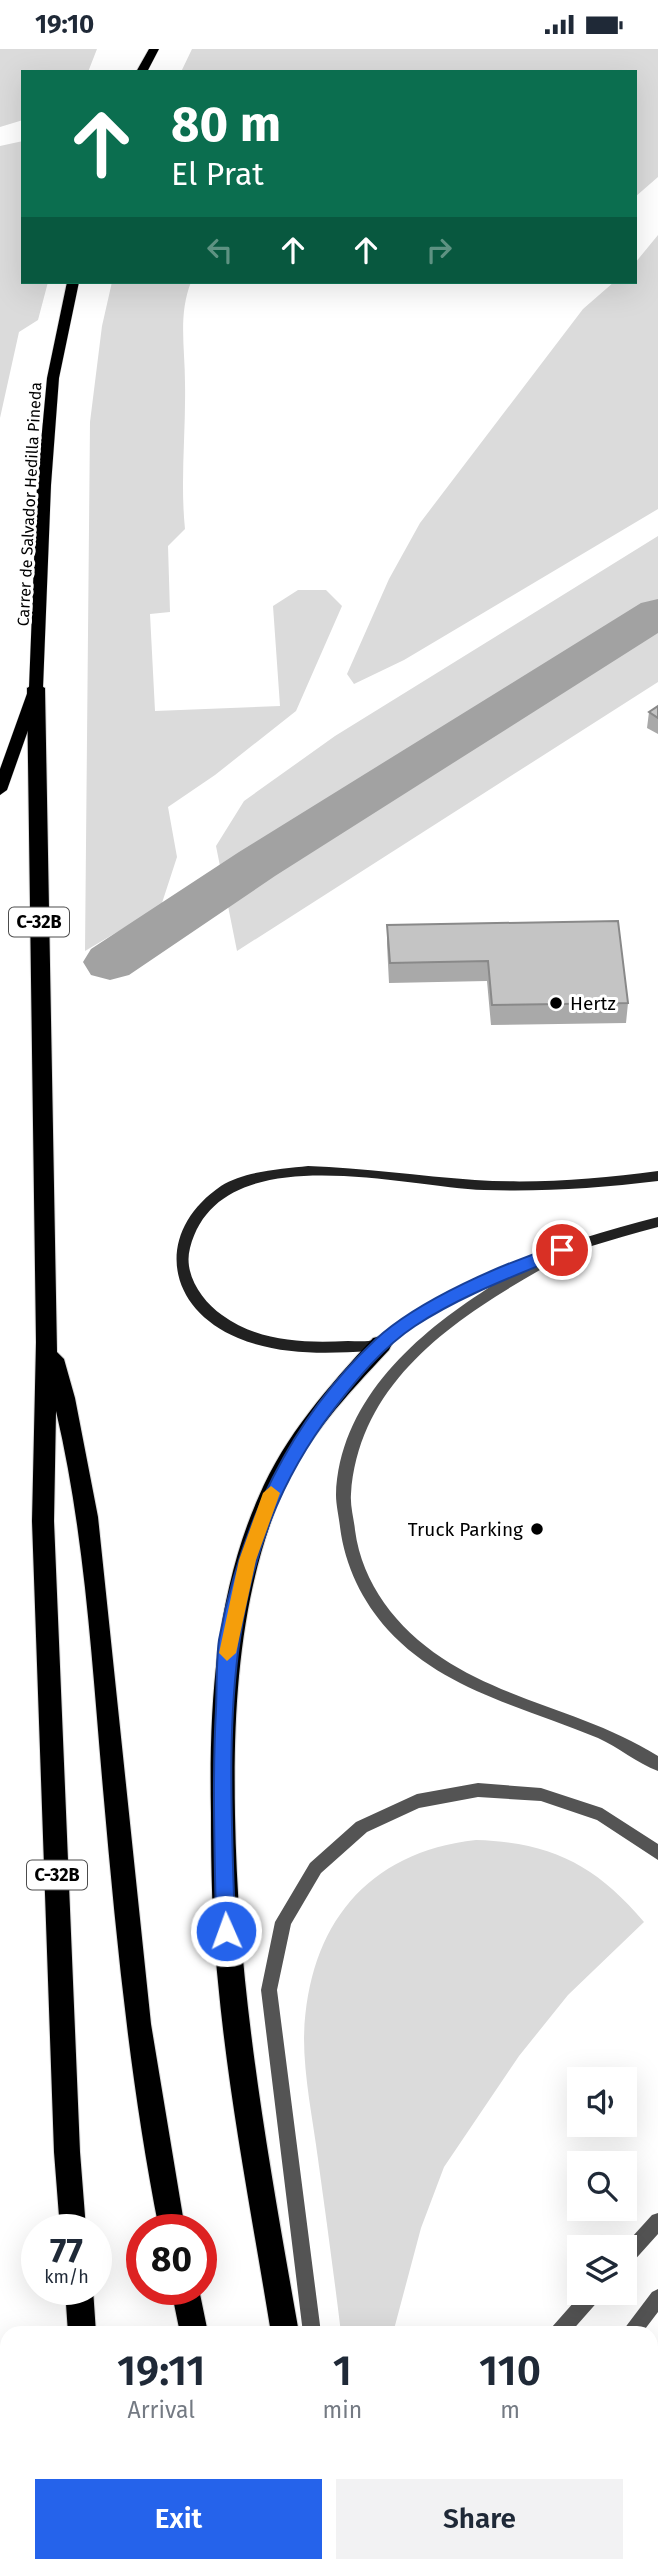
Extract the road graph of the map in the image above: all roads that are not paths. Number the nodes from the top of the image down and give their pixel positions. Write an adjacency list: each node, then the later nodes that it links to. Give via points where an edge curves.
1 (139, 49): 3 (main road)
2 (155, 49): 4 (main road)
3 (133, 70)
4 (142, 70)
5 (73, 284): 6 (main road, Carrer de Salvador Hedilla Pineda / C-32B, via 53,378)
6 (36, 688): 7 (main road, C-32B); 11 (highway, C-32B)
7 (0, 790)
8 (658, 1176): 12 (street, via 584,1185 477,1185 294,1169 266,1173 230,1187 192,1223 182,1252 187,1283 219,1322 275,1344)
9 (658, 1222): 10 (street)
10 (562, 1250): 12 (street, via 466,1290 408,1322); 13 (lane, via 470,1305 429,1338 380,1389 360,1421 348,1454 342,1489 344,1525 370,1597 395,1630 437,1663 479,1687 593,1730)
11 (47, 1342): 15 (highway, C-32B, via 43,1521); 16 (highway, via 68,1407 89,1520 140,2020)
12 (381, 1344): 25 (highway, via 299,1442 270,1496 228,1642 221,1773 226,1931 242,2070)
13 (658, 1765)
14 (658, 1853): 26 (lane, via 637,1834 605,1816 538,1793 502,1789 442,1795 397,1807 338,1843 314,1867 280,1924 269,1990)
15 (73, 2214)
16 (170, 2214)
17 (658, 2221): 18 (lane)
18 (637, 2245)
19 (658, 2298): 28 (lane)
20 (80, 2305): 23 (highway)
21 (188, 2305): 24 (highway)
22 (583, 2305): 27 (lane)
23 (82, 2326)
24 (193, 2326)
25 (284, 2326)
26 (311, 2326)
27 (564, 2326)
28 (636, 2326)

